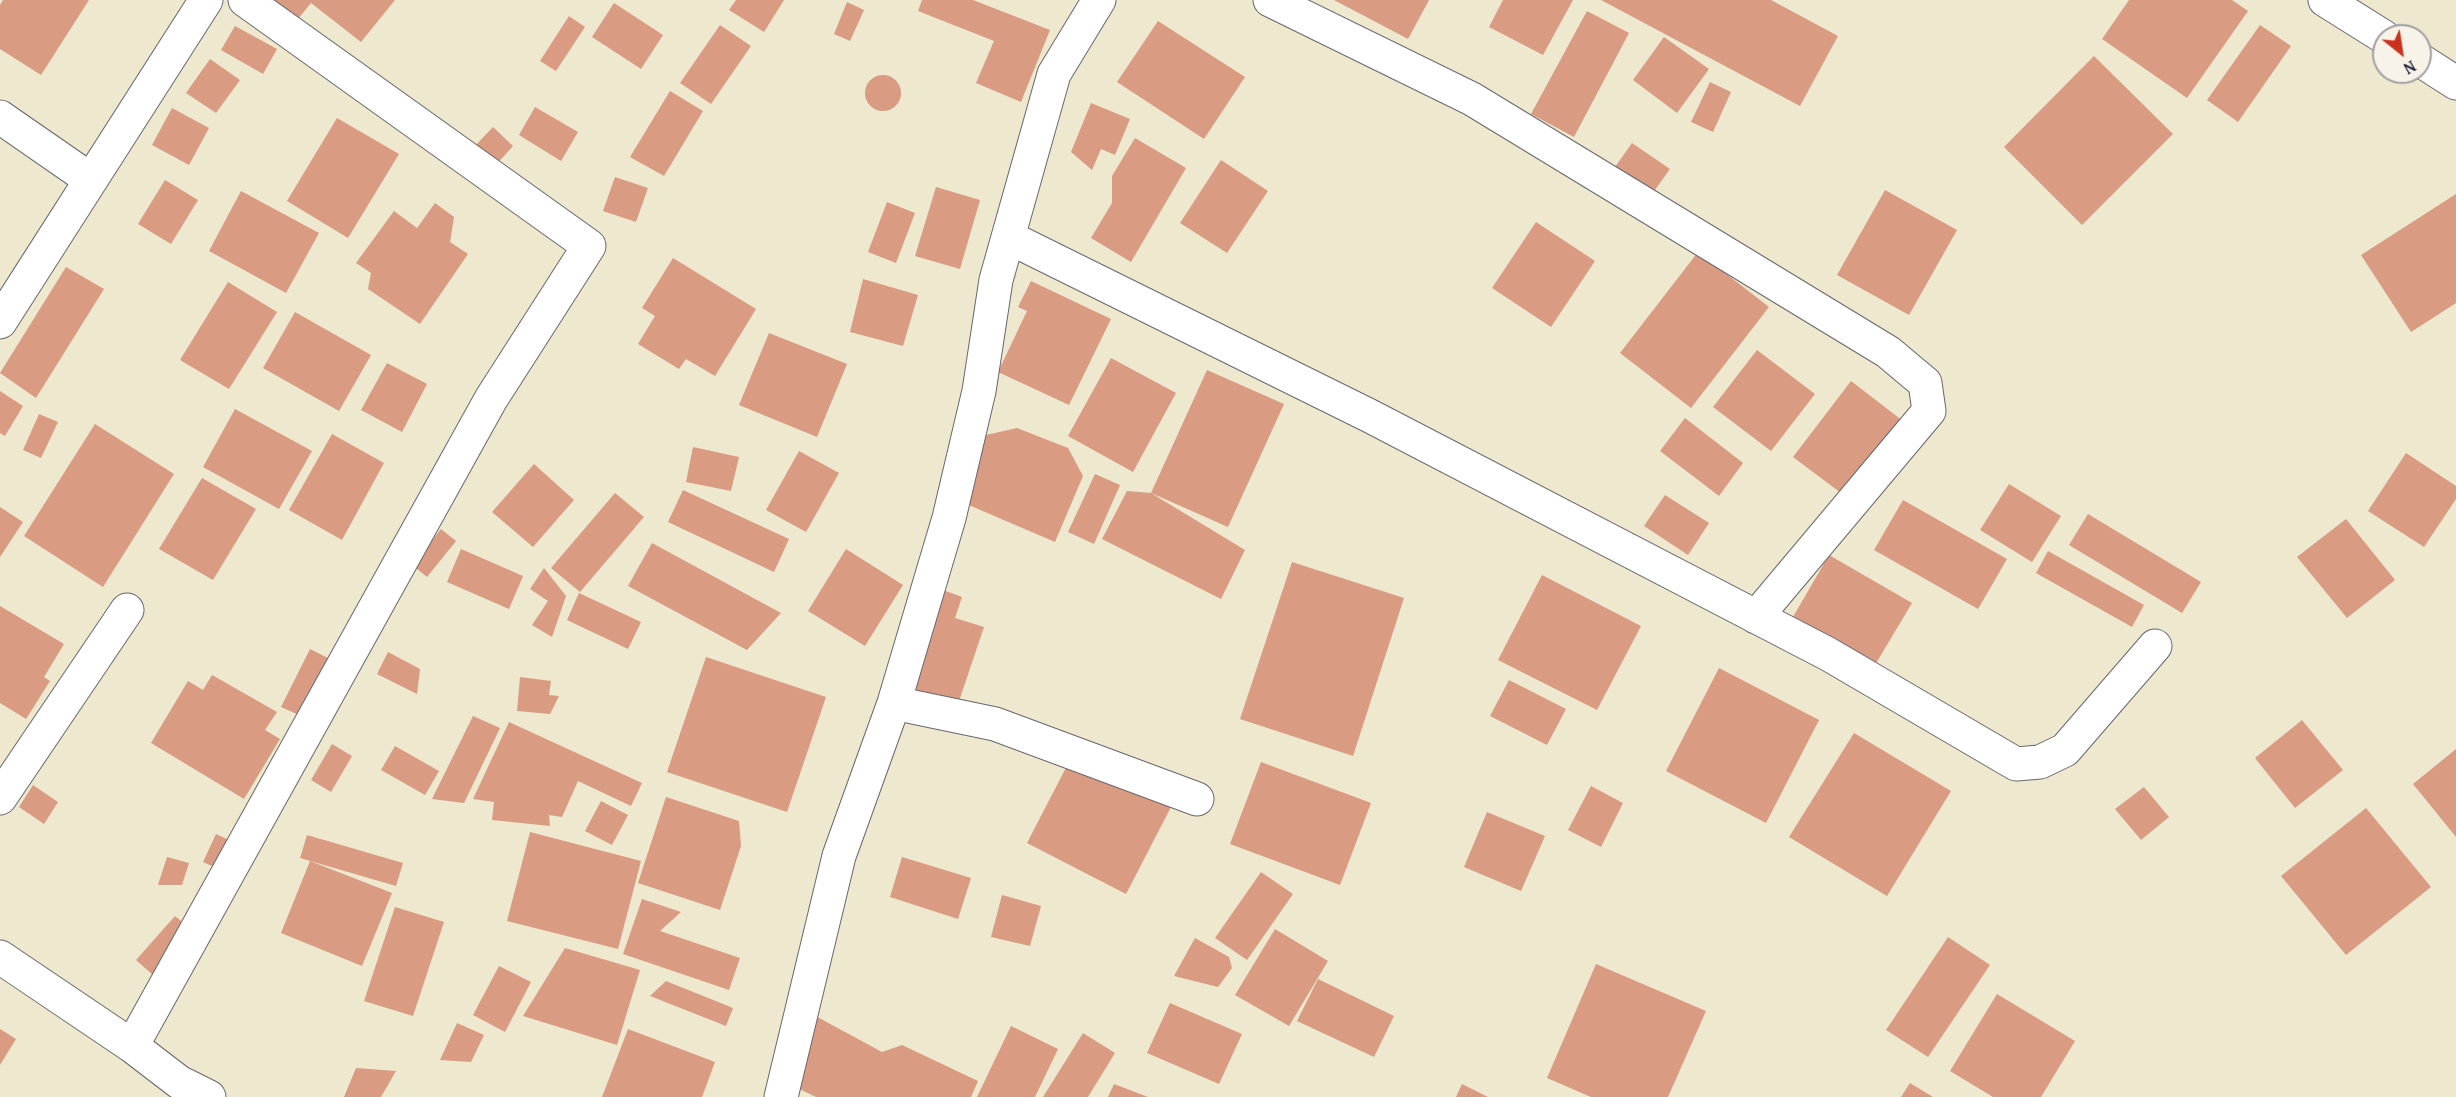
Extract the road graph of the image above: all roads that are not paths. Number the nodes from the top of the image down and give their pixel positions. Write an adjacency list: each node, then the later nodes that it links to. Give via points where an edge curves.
1 (206, 0): 10 (street)
2 (245, 0): 20 (street, via 589,246 492,399)
3 (1100, 0): 11 (street, via 1054,74)
4 (1270, 0): 14 (street, via 1472,99 1888,352 1925,383 1929,411)
5 (2325, 0): 6 (street)
6 (2372, 29)
7 (2432, 68): 8 (street)
8 (2456, 83)
9 (0, 117): 10 (street)
10 (91, 180): 12 (street)
11 (1008, 237): 14 (street, via 1370,416); 16 (street, via 952,506)
12 (0, 322)
13 (128, 610): 17 (street)
14 (1756, 617): 15 (street, via 1828,654 2016,765 2040,762 2065,750)
15 (2155, 646)
16 (894, 703): 18 (street, via 995,724); 22 (street, via 839,856)
17 (0, 798)
18 (1197, 799)
19 (0, 957): 20 (street)
20 (132, 1047): 21 (street, via 179,1082)
21 (209, 1097)
22 (781, 1097)

